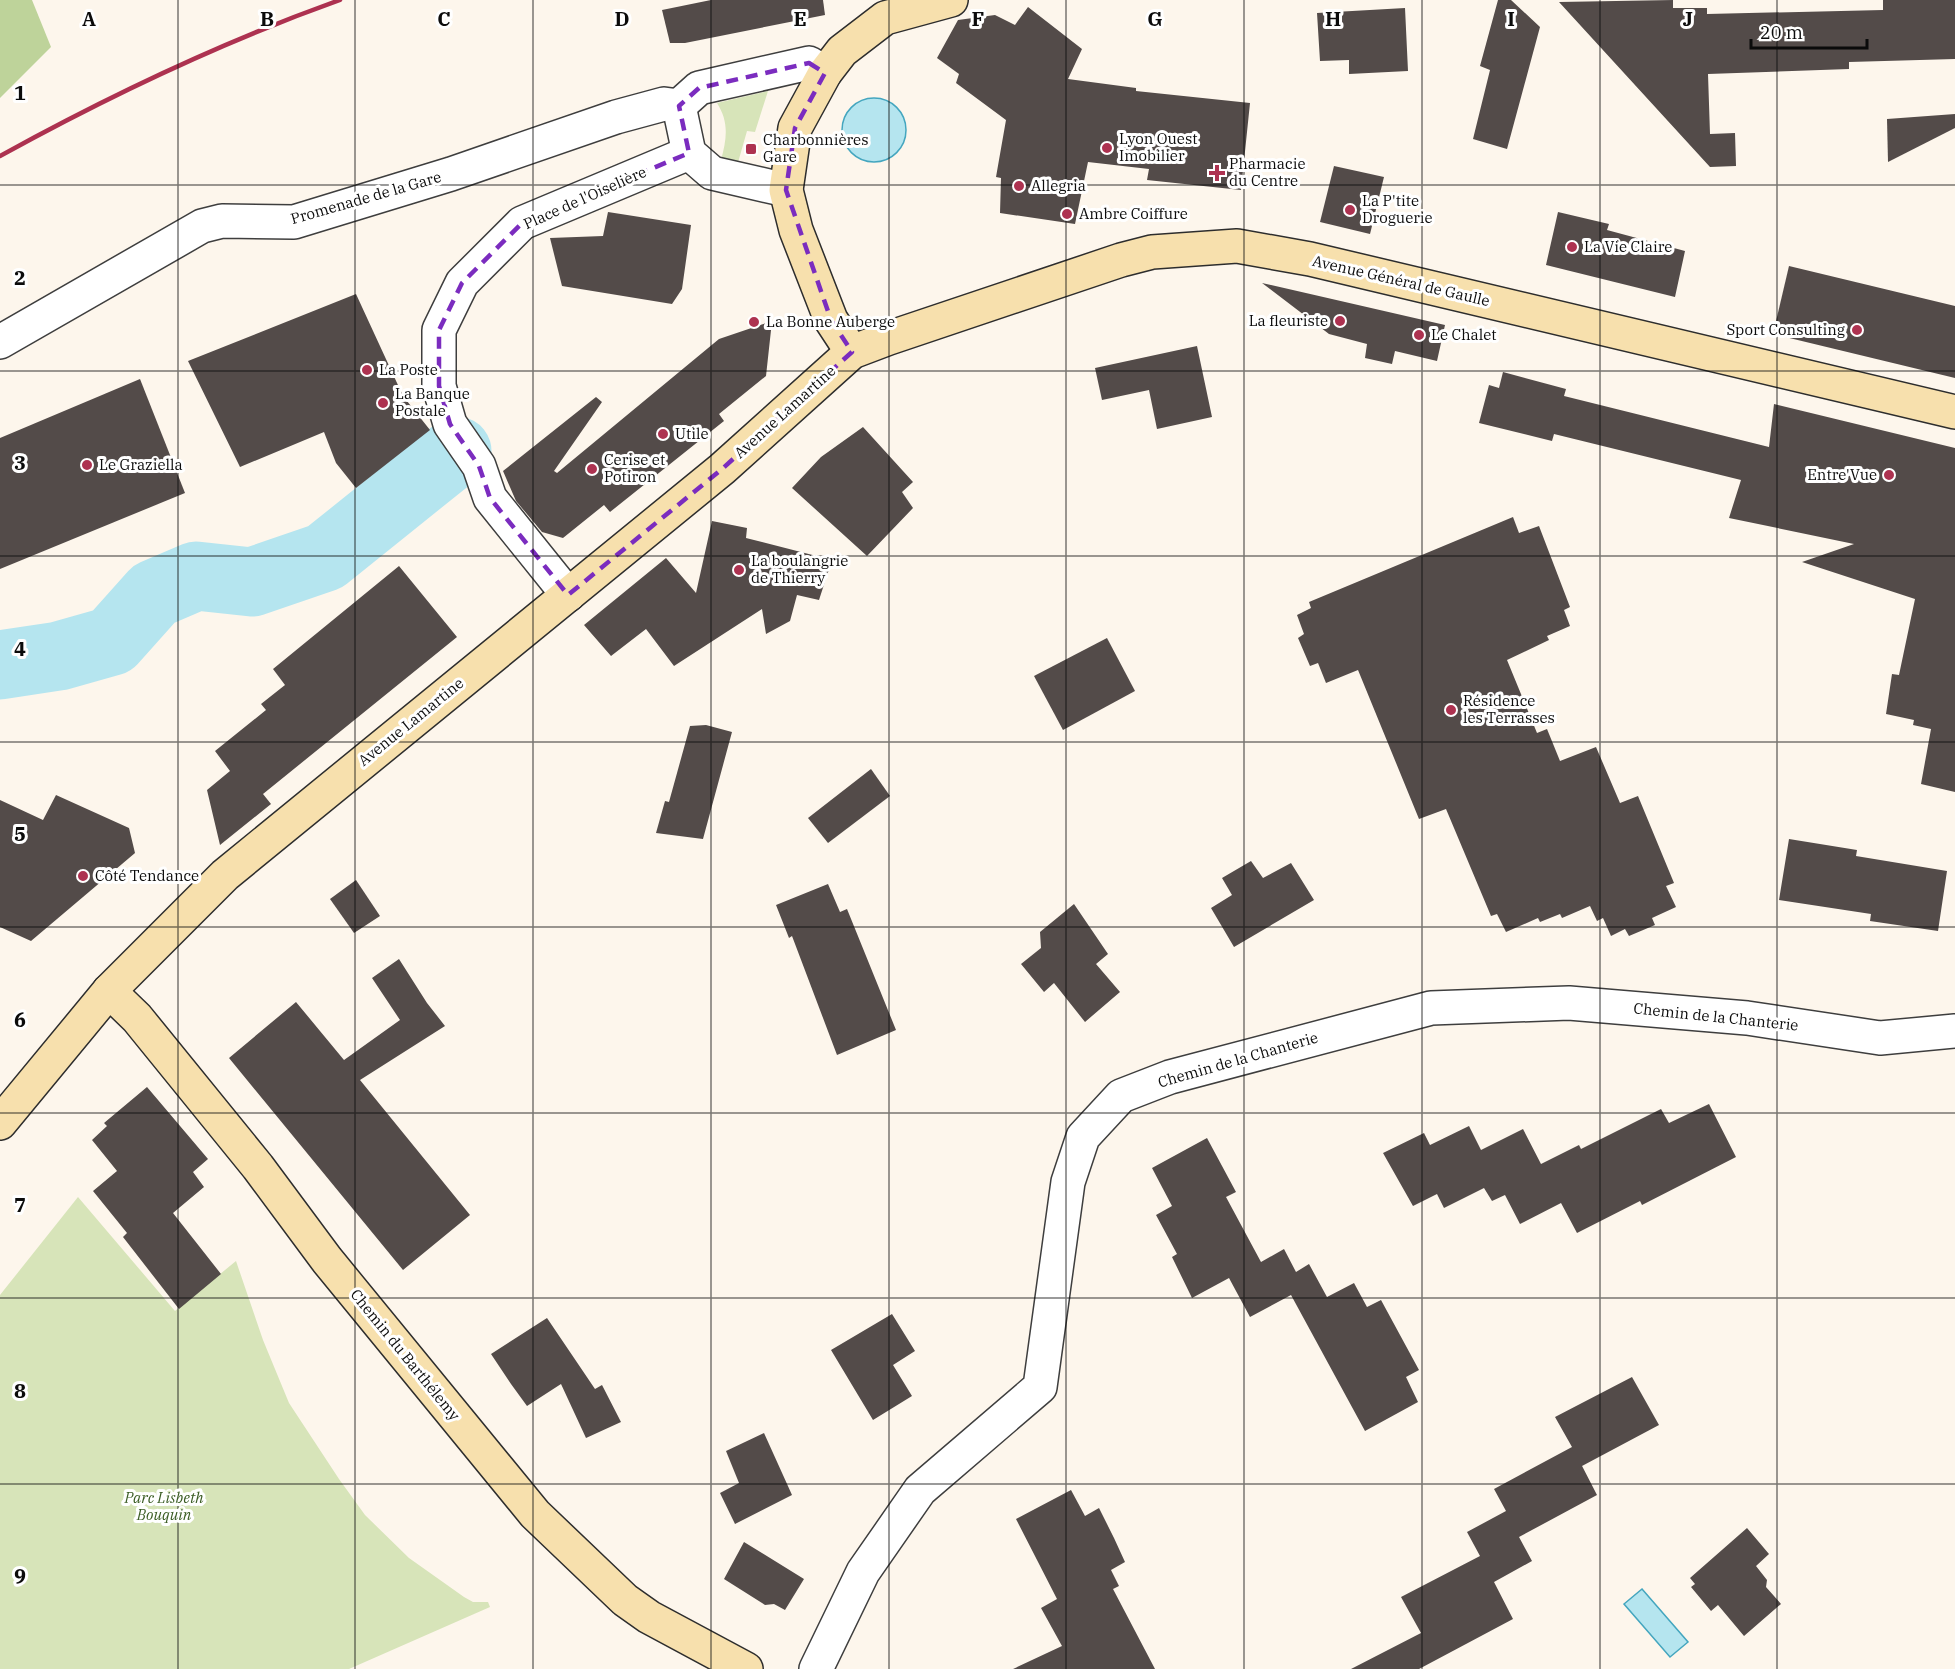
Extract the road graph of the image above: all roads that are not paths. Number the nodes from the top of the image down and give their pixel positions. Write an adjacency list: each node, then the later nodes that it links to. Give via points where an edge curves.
1 (951, 0): 2 (street, via 885,18 842,51)
2 (825, 73): 3 (street, via 810,63 751,75 699,88); 5 (street, via 795,128)
3 (679, 106): 4 (street); 6 (street, Promenade de la Gare, via 664,104 616,117 294,222 222,221 202,226)
4 (689, 153): 5 (street, via 712,173); 9 (street, Place de l'Oiselière, via 522,223 462,283 439,330 439,386 450,424 479,466 490,498)
5 (786, 190): 7 (street, via 796,230 831,320)
6 (0, 342)
7 (852, 352): 8 (street, Avenue Général de Gaulle, via 1091,268 1152,252 1237,246 1386,276); 9 (street, Avenue Lamartine, via 722,469)
8 (1955, 412)
9 (568, 595): 10 (street, Avenue Lamartine, via 225,875)
10 (110, 991): 12 (street, Avenue Lamartine); 13 (street, Chemin du Barthélemy, via 250,1158 327,1260 535,1514 625,1600)
11 (1955, 1031): 14 (street, Chemin de la Chanterie, via 1880,1038 1747,1018 1569,1003 1431,1008 1170,1077 1121,1096 1083,1137 1068,1182 1040,1387 920,1490 863,1572)
12 (0, 1123)
13 (746, 1669)
14 (816, 1669)

